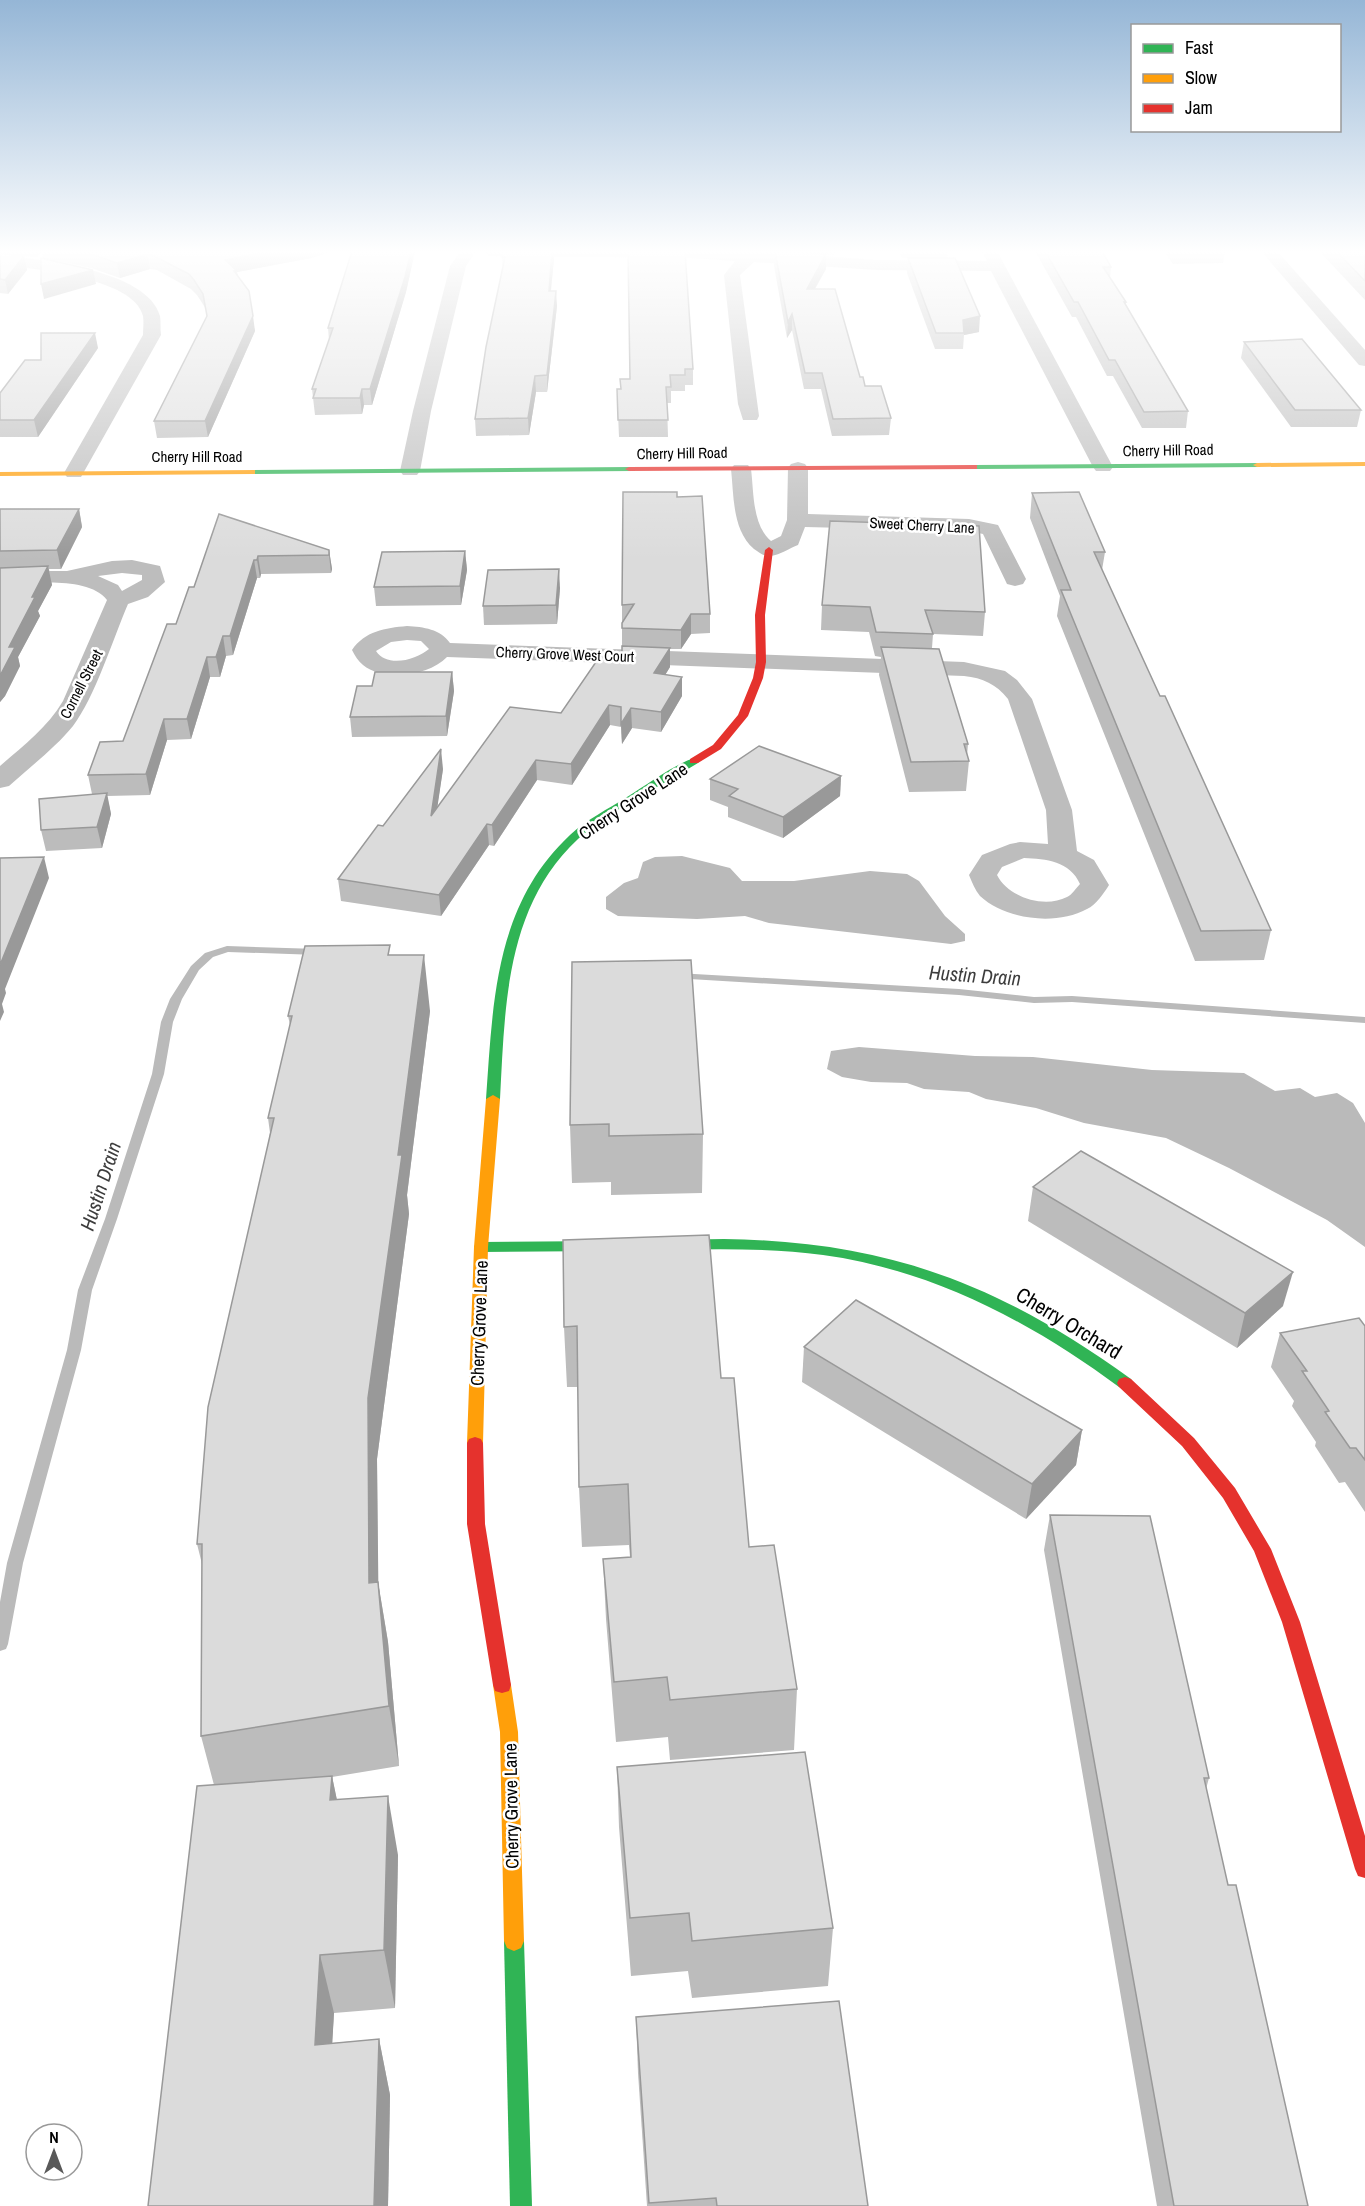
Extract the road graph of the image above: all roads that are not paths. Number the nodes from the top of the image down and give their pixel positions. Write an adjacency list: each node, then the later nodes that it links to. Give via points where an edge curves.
1 (141, 354): 11 (street)
2 (436, 354): 10 (street)
3 (741, 354): 5 (street)
4 (1043, 354): 7 (street)
5 (750, 416)
6 (1365, 464): 7 (street, Cherry Hill Road)
7 (1103, 467): 8 (street, Cherry Hill Road)
8 (798, 468): 9 (street, Cherry Hill Road); 13 (street)
9 (741, 469): 10 (street, Cherry Hill Road); 14 (street, via 746,515 753,537)
10 (410, 471): 11 (street, Cherry Hill Road)
11 (74, 473): 12 (street, Cherry Hill Road)
12 (0, 474)
13 (797, 520): 14 (street, via 790,540); 17 (street, Sweet Cherry Lane, via 991,529)
14 (769, 550): 20 (street, Cherry Grove Lane, via 760,615)
15 (0, 578): 16 (street)
16 (66, 578): 18 (street, via 82,579); 18 (street, via 116,566 152,571 154,582 140,592)
17 (1015, 579)
18 (114, 595): 21 (street, Cornell Street, via 80,690 64,720)
19 (441, 650): 20 (street, Cherry Grove West Court)
20 (761, 662): 22 (street, Cherry Grove West Court, via 978,670 1002,678 1020,699 1059,810); 25 (street, Cherry Grove Lane, via 743,716 717,747 576,836 537,880 518,918 502,983)
21 (0, 780)
22 (1063, 855)
23 (650, 1245): 26 (street, Cherry Orchard, via 765,1245 847,1254 910,1270 960,1287 1018,1314 1094,1359 1139,1395 1179,1432 1226,1489 1262,1549 1292,1624)
24 (618, 1246): 25 (street)
25 (481, 1247): 27 (street, Cherry Grove Lane, via 476,1524 509,1732)
26 (1365, 1869)
27 (521, 2206)

